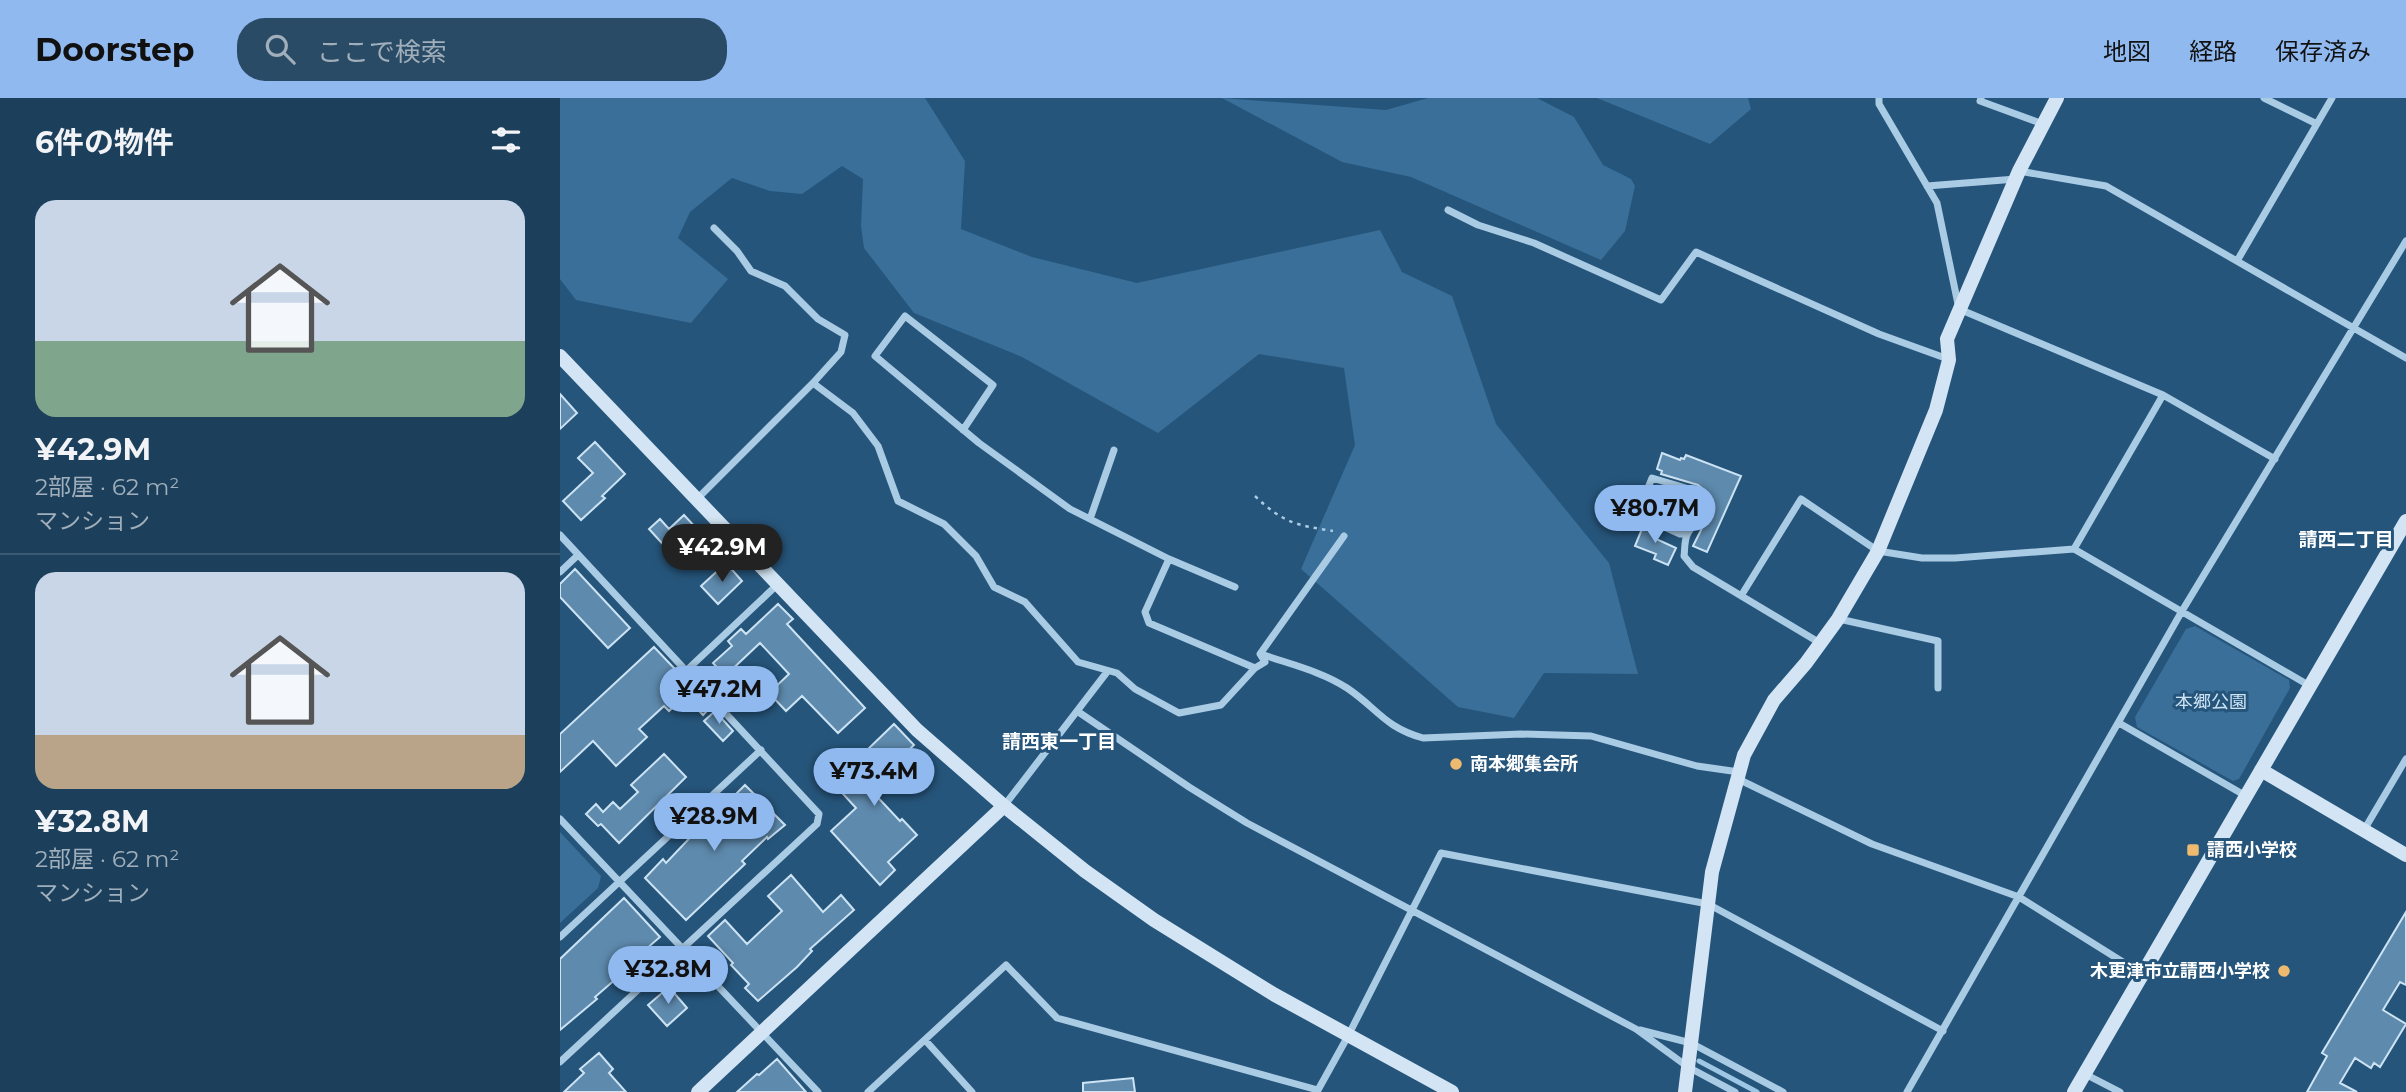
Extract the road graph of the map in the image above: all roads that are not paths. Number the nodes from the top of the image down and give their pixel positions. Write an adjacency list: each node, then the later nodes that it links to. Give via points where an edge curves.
1 (1879, 98): 9 (street)
2 (1981, 98): 6 (street)
3 (2057, 98): 6 (street)
4 (2264, 98): 7 (street)
5 (2332, 98): 7 (street)
6 (2043, 124): 8 (street)
7 (2317, 124): 13 (street)
8 (2017, 175): 9 (street); 13 (street, via 2106,186); 14 (street)
9 (1927, 187): 14 (street, via 1937,202)
10 (1448, 210): 18 (street, via 1661,300 1696,252 1879,334)
11 (714, 228): 19 (street, via 751,271 785,286 818,319 845,335 841,352)
12 (2406, 241): 15 (street)
13 (2237, 261): 15 (street)
14 (1959, 309): 18 (street, via 1947,339); 20 (street)
15 (2355, 328): 16 (street); 23 (street)
16 (2406, 358)
17 (561, 360): 24 (street)
18 (1949, 360): 31 (street, via 1936,410)
19 (813, 383): 24 (street); 44 (street, via 852,413 878,446 898,501 944,524 976,556 994,587 1025,602 1078,662)
20 (2164, 395): 23 (street); 30 (street)
21 (963, 430): 21 (street, via 993,385 905,316 875,356); 25 (street)
22 (1114, 450): 25 (street)
23 (2275, 459): 38 (street)
24 (697, 499): 35 (street)
25 (1090, 519): 33 (street)
26 (2406, 521): 45 (street)
27 (1687, 534): 27 (street, via 1640,516 1652,478 1703,496); 37 (street, via 1684,556 1693,567)
28 (560, 535): 32 (street)
29 (1344, 536): 41 (street)
30 (2074, 549): 31 (street, via 1955,558); 38 (street)
31 (1878, 551): 37 (street, via 1801,499); 39 (street)
32 (578, 555): 34 (street); 43 (street)
33 (1169, 559): 36 (street); 42 (street, via 1145,612 1149,623)
34 (560, 572)
35 (778, 584): 43 (street); 54 (street, via 918,730)
36 (1235, 587)
37 (1741, 596): 40 (street)
38 (2182, 611): 45 (street); 48 (street)
39 (1838, 619): 40 (street); 46 (street, via 1938,641)
40 (1820, 643): 52 (street, via 1774,699)
41 (1260, 654): 42 (street, via 1265,662); 52 (street, via 1347,688 1388,723 1423,738 1591,736)
42 (1255, 668): 44 (street, via 1221,705 1179,713 1135,689 1117,673)
43 (687, 670): 49 (street)
44 (1107, 672): 47 (street)
45 (2310, 686): 51 (street)
46 (1938, 688)
47 (1077, 711): 54 (street); 61 (street, via 1247,822)
48 (2119, 723): 53 (street); 59 (street)
49 (761, 750): 58 (street); 63 (street, via 817,810 817,824)
50 (2406, 760): 56 (street)
51 (2261, 770): 53 (street); 56 (street)
52 (1738, 775): 59 (street, via 1872,845); 60 (street)
53 (2246, 796): 64 (street)
54 (1004, 806): 67 (street); 68 (street, via 1085,872 1154,920)
55 (560, 819): 58 (street)
56 (2364, 830): 57 (street)
57 (2406, 855)
58 (619, 881): 62 (street); 63 (street)
59 (2019, 897): 64 (street); 66 (street)
60 (1708, 904): 61 (street, via 1441,853); 66 (street); 70 (street)
61 (1412, 910): 65 (street); 68 (street)
62 (560, 937)
63 (681, 948): 67 (street); 71 (street)
64 (2143, 974): 73 (street)
65 (1636, 1029): 70 (street); 72 (street)
66 (1943, 1031): 82 (street)
67 (761, 1033): 74 (street); 75 (street)
68 (1348, 1037): 69 (street, via 1318,1090 1057,1018 1006,965); 78 (street)
69 (925, 1040): 76 (street); 77 (street)
70 (1691, 1043): 72 (street); 81 (street)
71 (560, 1062)
72 (1688, 1067): 79 (street); 80 (street)
73 (2085, 1074): 83 (street); 84 (street)
74 (698, 1092)
75 (818, 1092)
76 (868, 1092)
77 (972, 1092)
78 (1452, 1092)
79 (1685, 1092)
80 (1735, 1092)
81 (1783, 1092)
82 (1907, 1092)
83 (2074, 1092)
84 (2120, 1092)

